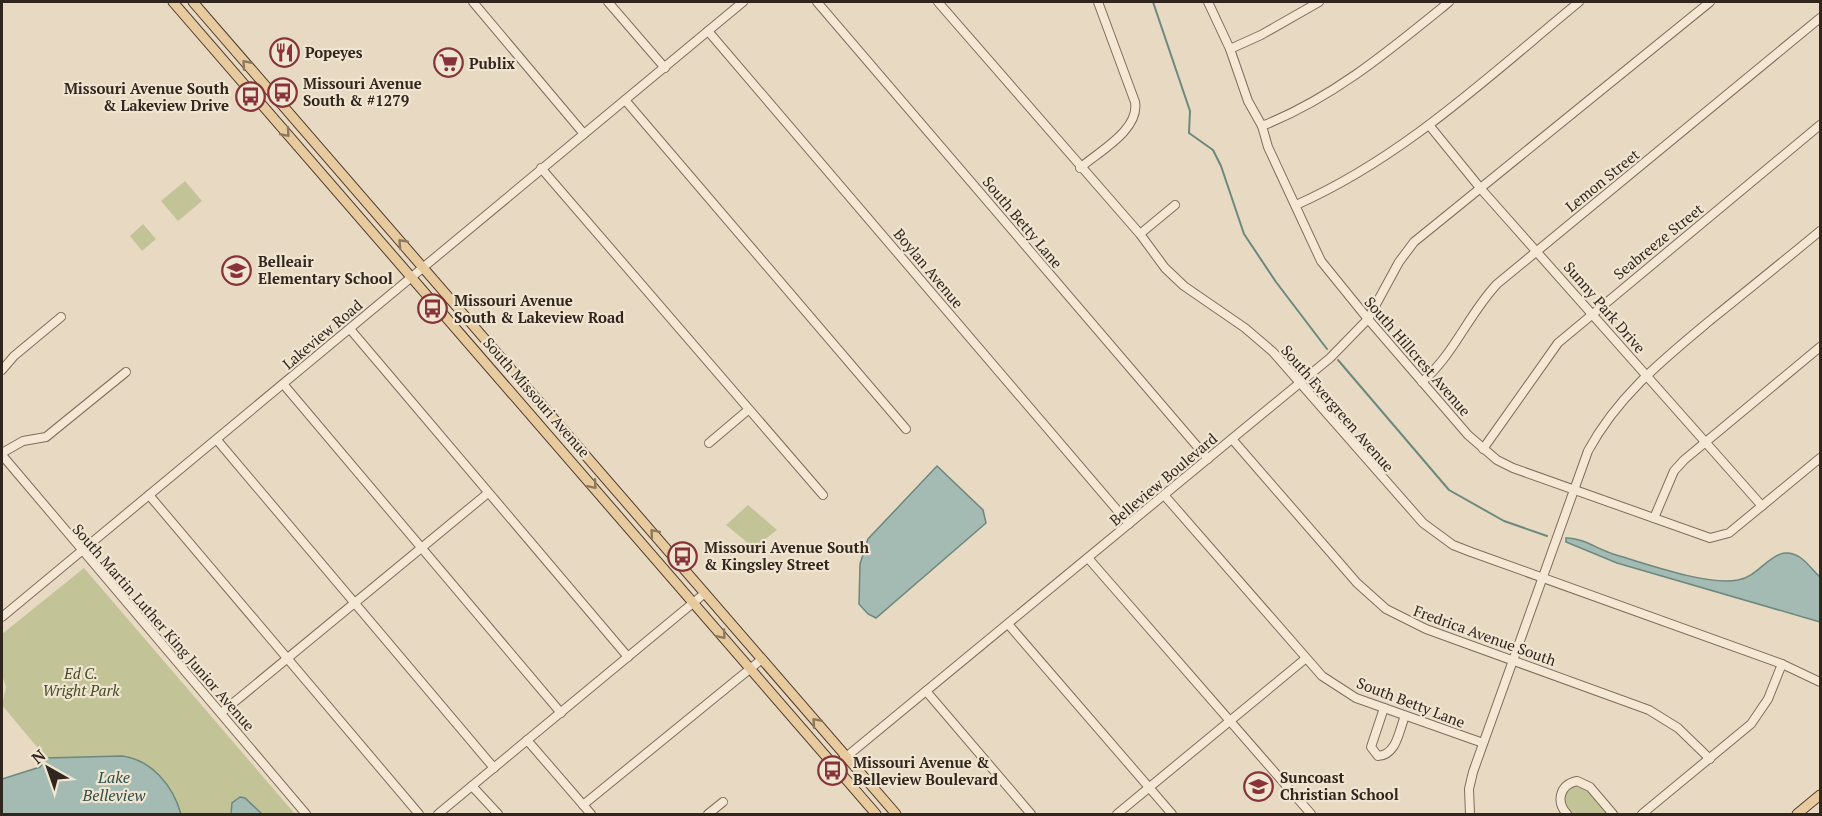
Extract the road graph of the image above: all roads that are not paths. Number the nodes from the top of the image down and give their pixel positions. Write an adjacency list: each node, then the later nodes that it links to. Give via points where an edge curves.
1 (173, 2): 32 (main road, South Missouri Avenue, one-way to 32)
2 (193, 2): 31 (main road, South Missouri Avenue, one-way to 2)
3 (473, 2): 22 (street)
4 (608, 2): 17 (street)
5 (743, 2): 15 (street, Lakeview Road)
6 (817, 2): 53 (street, South Betty Lane)
7 (938, 2): 24 (street, South Evergreen Avenue)
8 (1098, 2): 24 (street, via 1136,114 1129,126)
9 (1208, 2): 16 (street, South Hillcrest Avenue)
10 (1319, 2): 16 (street)
11 (1449, 2): 21 (street, via 1320,100)
12 (1579, 2): 19 (street)
13 (1710, 2): 25 (street, Belleview Boulevard)
14 (1821, 18): 30 (street, Lemon Street)
15 (708, 31): 17 (street, Lakeview Road); 62 (street, Boylan Avenue)
16 (1230, 49): 21 (street, South Hillcrest Avenue, via 1248,101)
17 (664, 68): 18 (street, Lakeview Road)
18 (625, 100): 22 (street, Lakeview Road); 45 (street)
19 (1429, 125): 25 (street, Sunny Park Drive); 27 (street, via 1365,171)
20 (1821, 125): 33 (street, Seabreeze Street)
21 (1262, 126): 27 (street, South Hillcrest Avenue)
22 (584, 134): 23 (street, Lakeview Road)
23 (541, 168): 31 (street, Lakeview Road); 44 (street)
24 (1080, 168): 29 (street, South Evergreen Avenue)
25 (1481, 189): 30 (street, Sunny Park Drive); 35 (street, Belleview Boulevard, via 1414,242)
26 (1175, 205): 29 (street)
27 (1296, 205): 35 (street, South Hillcrest Avenue, via 1321,261)
28 (1821, 231): 40 (street)
29 (1140, 234): 42 (street, South Evergreen Avenue, via 1178,280 1245,328)
30 (1538, 250): 33 (street, Sunny Park Drive); 41 (street, Lemon Street, via 1478,305 1453,349)
31 (423, 266): 32 (street, Lakeview Road); 67 (main road, South Missouri Avenue, one-way to 31)
32 (412, 276): 36 (street, Lakeview Road); 68 (main road, South Missouri Avenue, one-way to 68)
33 (1593, 313): 40 (street, Sunny Park Drive); 50 (street, Seabreeze Street, via 1545,360)
34 (61, 317): 38 (street)
35 (1368, 319): 41 (street, South Hillcrest Avenue); 42 (street, Belleview Boulevard)
36 (350, 329): 43 (street, Lakeview Road); 56 (street)
37 (1821, 347): 48 (street)
38 (2, 370)
39 (126, 372): 51 (street, via 46,437 23,441)
40 (1646, 375): 48 (street, Sunny Park Drive); 55 (street, via 1600,429)
41 (1422, 382): 50 (street, South Hillcrest Avenue)
42 (1300, 383): 46 (street, Belleview Boulevard); 66 (street, South Evergreen Avenue, via 1423,523 1453,545)
43 (284, 384): 47 (street, Lakeview Road); 63 (street)
44 (748, 410): 49 (street); 58 (street)
45 (906, 429)
46 (1232, 439): 53 (street, Belleview Boulevard); 76 (street, Fredrica Avenue South, via 1358,583 1386,609 1426,629)
47 (217, 440): 57 (street, Lakeview Road); 69 (street)
48 (1706, 441): 60 (street, Sunny Park Drive); 61 (street, via 1674,471)
49 (708, 443)
50 (1483, 449): 55 (street, South Hillcrest Avenue, via 1513,468)
51 (2, 454): 54 (street, South Martin Luther King Junior Avenue)
52 (1821, 458): 60 (street)
53 (1208, 459): 59 (street, Belleview Boulevard)
54 (4, 465): 64 (street, South Martin Luther King Junior Avenue)
55 (1574, 490): 61 (street, South Hillcrest Avenue); 66 (street)
56 (488, 493): 63 (street); 72 (street)
57 (149, 495): 64 (street, Lakeview Road); 73 (street)
58 (823, 495)
59 (1164, 495): 62 (street, Belleview Boulevard); 75 (street, South Betty Lane)
60 (1762, 506): 61 (street, South Hillcrest Avenue, via 1720,537 1710,538)
61 (1654, 518)
62 (1129, 524): 65 (street, Belleview Boulevard)
63 (422, 548): 69 (street); 83 (street)
64 (82, 553): 70 (street, Lakeview Road); 82 (street, South Martin Luther King Junior Avenue)
65 (1088, 558): 71 (street, Belleview Boulevard); 85 (street)
66 (1543, 578): 76 (street); 77 (street, South Evergreen Avenue)
67 (705, 593): 68 (street); 74 (main road, South Missouri Avenue)
68 (694, 603): 72 (street); 78 (main road, South Missouri Avenue, one-way to 78)
69 (355, 604): 73 (street); 91 (street)
70 (2, 617)
71 (1008, 624): 80 (street, Belleview Boulevard); 93 (street)
72 (628, 657): 83 (street)
73 (287, 658): 82 (street); 98 (street)
74 (762, 659): 78 (street); 88 (main road, South Missouri Avenue, one-way to 74)
75 (1305, 659): 81 (street, South Betty Lane, via 1338,687); 85 (street)
76 (1513, 660): 87 (street); 89 (street, Fredrica Avenue South, via 1649,710 1678,728)
77 (1782, 664): 79 (street, South Evergreen Avenue); 89 (street, via 1759,714)
78 (750, 668): 90 (main road, South Missouri Avenue); 96 (street)
79 (1821, 682)
80 (926, 691): 88 (street, Belleview Boulevard); 105 (street)
81 (1383, 708): 84 (street, South Betty Lane); 84 (street, via 1372,741 1378,756 1392,750)
82 (220, 713): 97 (street, South Martin Luther King Junior Avenue)
83 (561, 713): 86 (street)
84 (1405, 716): 87 (street, South Betty Lane)
85 (1230, 722): 93 (street); 108 (street)
86 (527, 740): 91 (street); 96 (street)
87 (1483, 743): 109 (street, via 1469,789)
88 (846, 757): 90 (street, Belleview Boulevard); 104 (main road, South Missouri Avenue)
89 (1710, 759): 112 (street)
90 (835, 766): 103 (main road, South Missouri Avenue)
91 (494, 768): 92 (street)
92 (472, 786): 99 (street); 100 (street)
93 (1149, 788): 106 (street); 107 (street)
94 (1821, 795): 113 (main road)
95 (723, 802): 102 (street)
96 (583, 805): 101 (street)
97 (306, 814)
98 (419, 814)
99 (438, 814)
100 (498, 814)
101 (591, 814)
102 (708, 814)
103 (876, 814)
104 (896, 814)
105 (1031, 814)
106 (1117, 814)
107 (1172, 814)
108 (1311, 814)
109 (1470, 814)
110 (1567, 814): 111 (street, via 1560,805 1561,794 1565,786 1577,781 1590,787)
111 (1613, 814)
112 (1642, 814)
113 (1797, 814)

